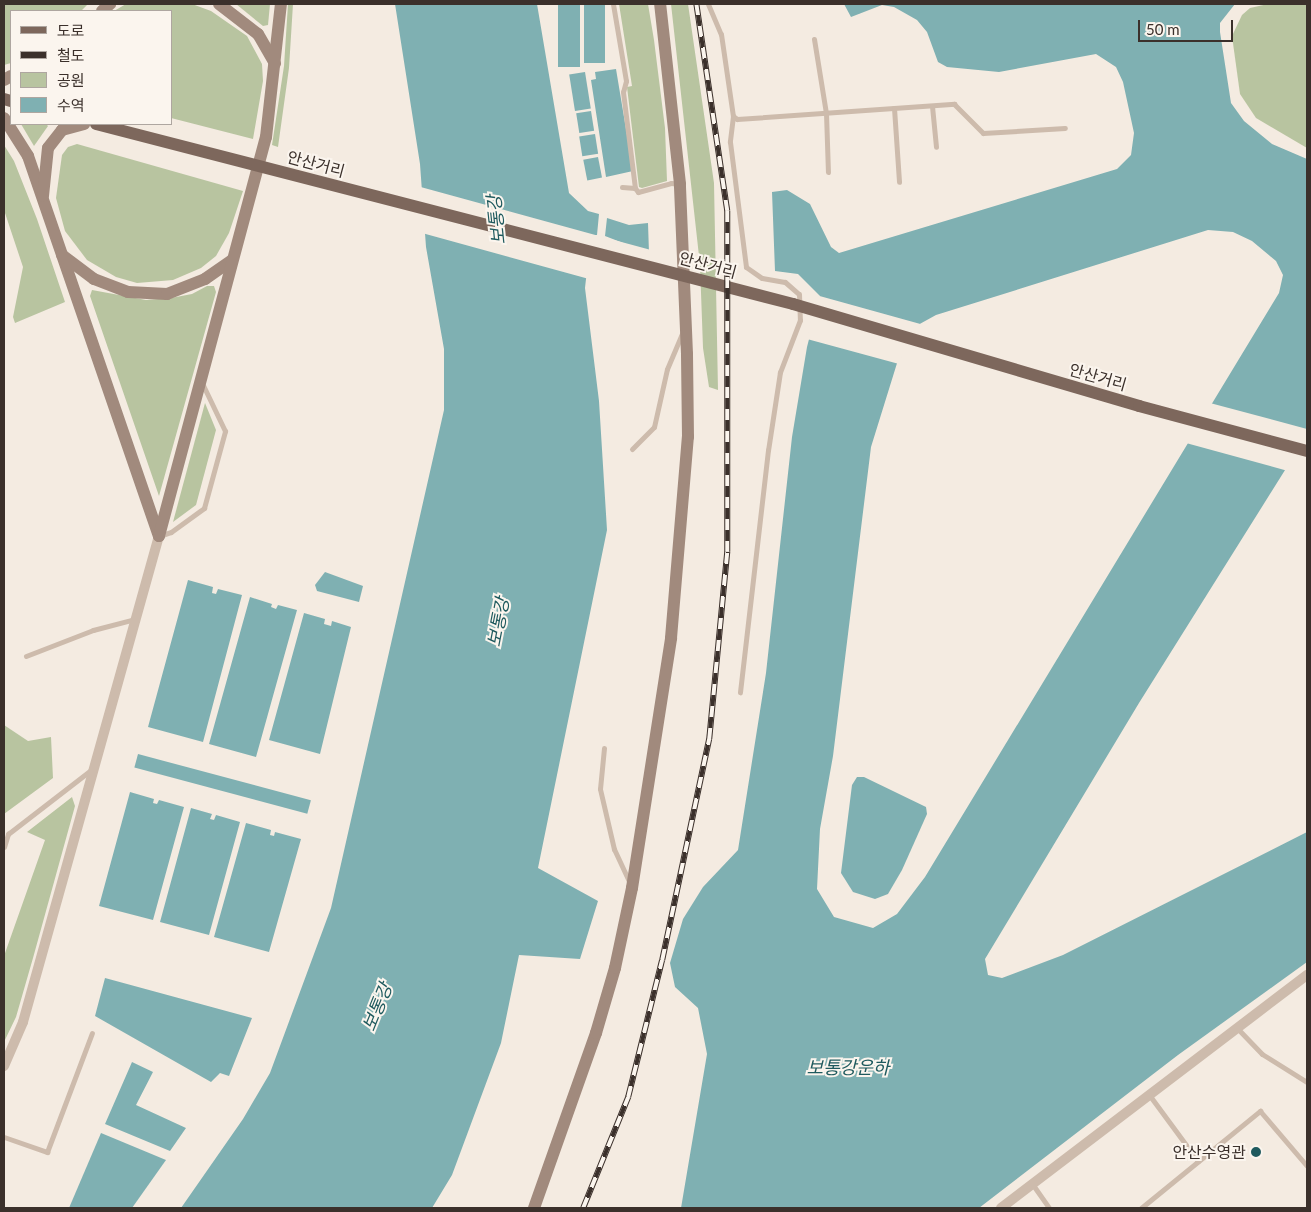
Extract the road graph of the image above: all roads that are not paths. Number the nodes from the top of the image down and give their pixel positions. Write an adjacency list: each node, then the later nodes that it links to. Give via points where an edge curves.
1 (219, 4): 7 (street, via 258,34)
2 (280, 4): 7 (street)
3 (613, 4): 21 (lane, via 626,80 623,92)
4 (660, 4): 19 (street)
5 (708, 4): 11 (lane, via 721,34)
6 (814, 39): 10 (lane)
7 (275, 63): 24 (street, via 266,138 250,205)
8 (932, 106): 9 (lane); 15 (lane, via 954,104 983,133); 16 (lane)
9 (894, 108): 10 (lane); 18 (lane)
10 (826, 113): 11 (lane, via 737,119); 17 (lane)
11 (733, 116): 32 (lane, via 730,142 746,266 762,278 785,282 799,294 800,320 778,382)
12 (4, 118): 22 (street, via 28,156)
13 (80, 125): 22 (street, via 62,130 48,148)
14 (100, 125): 28 (main road, 안산거리, via 793,304 1139,406)
15 (1064, 128)
16 (936, 146)
17 (828, 172)
18 (898, 182)
19 (680, 184): 21 (lane, via 671,183 638,192); 25 (street)
20 (622, 188): 21 (lane)
21 (635, 188)
22 (43, 206): 23 (street)
23 (61, 254): 24 (street, via 94,279 128,292 167,294 205,279); 29 (street)
24 (232, 260): 26 (street)
25 (686, 323): 27 (lane, via 667,369 654,427); 36 (street, via 688,437 671,638)
26 (201, 381): 29 (street); 29 (lane, via 225,431 204,508 171,532)
27 (632, 449)
28 (1307, 451)
29 (159, 536): 30 (street)
30 (136, 619): 31 (lane, via 93,630); 34 (street)
31 (26, 656)
32 (740, 692)
33 (604, 748): 36 (lane, via 600,789 614,849)
34 (94, 769): 35 (lane, via 8,834); 40 (street, via 23,1022)
35 (4, 847)
36 (632, 888): 47 (street, via 615,968 596,1033)
37 (1307, 975): 38 (street)
38 (1237, 1028): 41 (lane, via 1262,1054); 42 (street)
39 (92, 1033): 43 (lane, via 47,1152)
40 (4, 1066)
41 (1307, 1082)
42 (1150, 1096): 44 (lane); 46 (street)
43 (4, 1137)
44 (1198, 1161): 45 (lane, via 1260,1111); 50 (lane)
45 (1307, 1166)
46 (1033, 1185): 48 (street); 49 (lane)
47 (534, 1208)
48 (1001, 1208)
49 (1049, 1208)
50 (1141, 1208)

